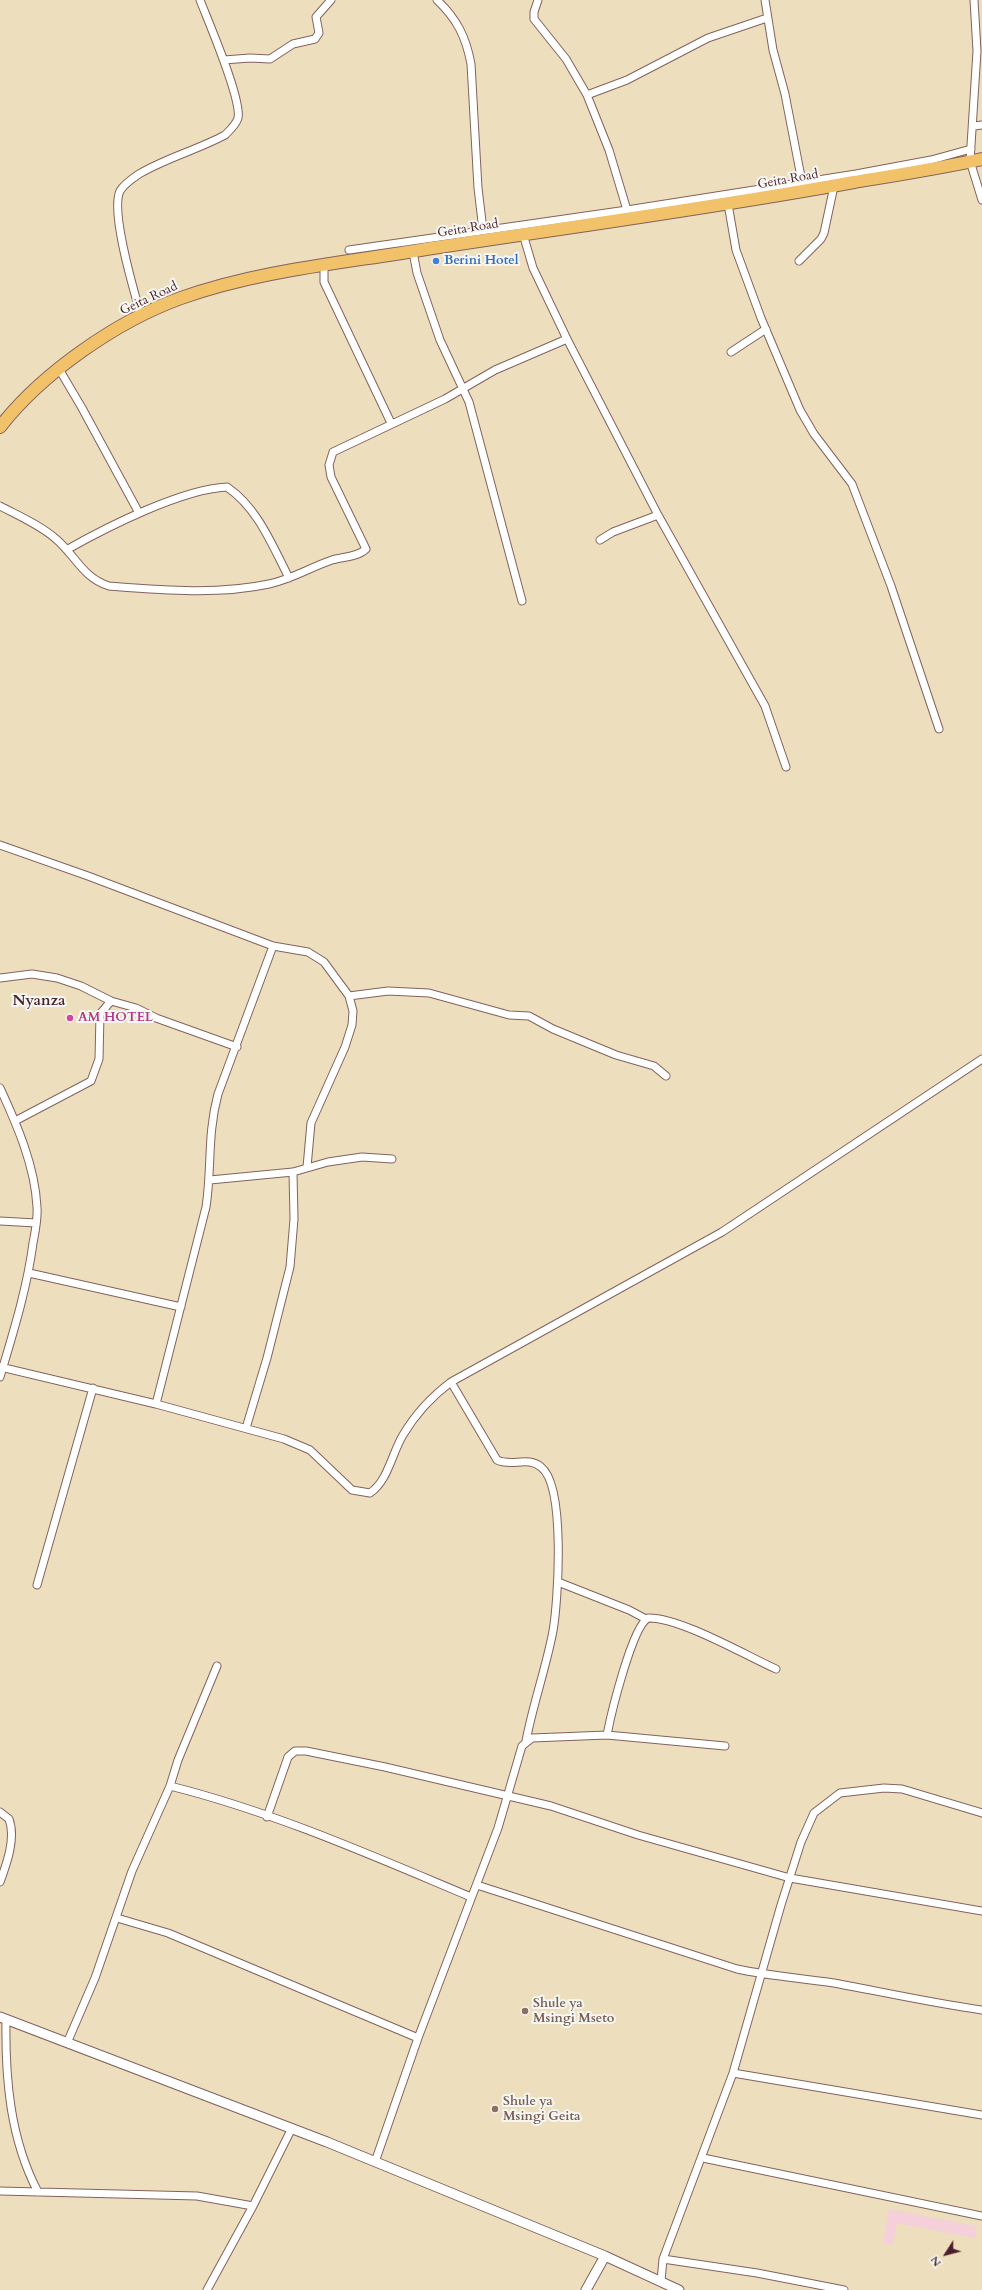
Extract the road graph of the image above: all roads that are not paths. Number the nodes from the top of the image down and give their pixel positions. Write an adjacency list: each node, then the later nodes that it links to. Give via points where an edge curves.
1 (200, 0): 8 (street)
2 (331, 0): 8 (street, via 316,17 319,33 316,40 293,44 270,59)
3 (437, 0): 19 (street, via 460,27 468,45)
4 (538, 0): 9 (street, via 534,19 566,59)
5 (765, 0): 7 (street)
6 (974, 0): 11 (street, via 977,51)
7 (767, 18): 9 (street, via 708,38 627,80); 14 (street)
8 (224, 60): 25 (street, via 236,100 238,117 232,128 213,141 138,175 121,190 117,202 129,270)
9 (587, 95): 18 (street, via 620,182)
10 (982, 125): 11 (street)
11 (974, 126): 12 (street)
12 (971, 149): 13 (street); 14 (street, via 931,160)
13 (976, 160): 15 (highway, Geita Road); 16 (street)
14 (802, 182): 18 (street)
15 (834, 186): 17 (highway, Geita Road); 23 (street, via 821,240)
16 (982, 200)
17 (728, 204): 20 (highway, Geita Road); 26 (street, via 736,250)
18 (627, 210): 19 (street)
19 (483, 230): 21 (street)
20 (523, 234): 22 (highway, Geita Road); 27 (street, via 533,268)
21 (349, 250)
22 (413, 252): 24 (highway, Geita Road); 30 (street, via 417,273 440,340)
23 (799, 261)
24 (324, 265): 25 (highway, Geita Road, via 251,277 179,299); 31 (street, via 324,282)
25 (141, 316): 29 (highway, Geita Road, via 72,358)
26 (766, 329): 28 (street); 40 (street, via 804,416 814,434 852,484 891,586)
27 (567, 339): 30 (street, via 495,370); 35 (street)
28 (731, 352)
29 (59, 369): 32 (highway, Geita Road); 34 (street)
30 (463, 388): 31 (street); 39 (street, via 469,402)
31 (391, 423): 38 (street, via 337,449 333,452 329,464 335,486 366,549)
32 (0, 427)
33 (0, 506): 37 (street, via 48,533)
34 (140, 513): 37 (street); 38 (street, via 185,497 227,487 244,502 263,528)
35 (658, 515): 36 (street, via 613,532); 41 (street, via 754,684 765,706)
36 (600, 540)
37 (68, 549): 38 (street, via 88,575 109,586 227,590 260,586)
38 (289, 578)
39 (522, 601)
40 (939, 729)
41 (786, 767)
42 (0, 845): 43 (street)
43 (273, 946): 45 (street, via 308,952 318,957); 47 (street)
44 (0, 978): 46 (street, via 45,975 81,986)
45 (349, 996): 49 (street, via 388,991 416,992 440,995 509,1014 529,1016 553,1029 616,1055 649,1063); 53 (street, via 353,1011 352,1025 345,1047 311,1123)
46 (111, 1001): 47 (street); 51 (street, via 100,1014 99,1059 91,1081)
47 (237, 1047): 55 (street, via 213,1112 209,1143)
48 (982, 1059): 62 (street, via 722,1232)
49 (666, 1076)
50 (0, 1088): 51 (street)
51 (15, 1121): 57 (street, via 33,1178)
52 (392, 1159): 53 (street, via 362,1157)
53 (307, 1167): 54 (street)
54 (293, 1172): 55 (street); 65 (street, via 294,1220 290,1267)
55 (210, 1180): 59 (street, via 200,1234)
56 (0, 1221): 57 (street)
57 (36, 1223): 58 (street)
58 (29, 1273): 59 (street); 60 (street)
59 (180, 1307): 64 (street)
60 (1, 1368): 61 (street); 63 (street)
61 (0, 1377)
62 (451, 1382): 65 (street, via 430,1398 410,1423 380,1484 370,1493 352,1490 310,1450); 66 (street, via 497,1460 532,1463 546,1472 553,1490 557,1515)
63 (92, 1388): 64 (street); 67 (street)
64 (156, 1404): 65 (street)
65 (246, 1428)
66 (558, 1582): 68 (street); 72 (street, via 552,1632)
67 (37, 1585)
68 (646, 1619): 70 (street, via 667,1620 684,1626); 71 (street, via 640,1627 623,1674 613,1704)
69 (217, 1666): 74 (street, via 178,1760)
70 (776, 1669)
71 (607, 1735): 72 (street, via 556,1736); 73 (street)
72 (526, 1741): 75 (street, via 522,1746)
73 (725, 1746)
74 (170, 1786): 78 (street); 84 (street, via 132,1871)
75 (507, 1796): 78 (street, via 323,1753 295,1751 288,1757); 79 (street, via 550,1806); 81 (street)
76 (0, 1812): 80 (street, via 9,1819 11,1834 10,1849)
77 (982, 1812): 79 (street, via 902,1789 884,1788 840,1793 814,1813 801,1842)
78 (267, 1816): 82 (street, via 334,1840)
79 (790, 1878): 83 (street); 85 (street)
80 (0, 1882)
81 (477, 1885): 82 (street); 85 (street)
82 (471, 1897): 88 (street)
83 (982, 1911)
84 (117, 1918): 88 (street, via 168,1933); 89 (street)
85 (762, 1975): 86 (street, via 802,1978); 90 (street)
86 (982, 2010)
87 (3, 2018): 89 (street); 96 (street, via 8,2088 14,2123 26,2165)
88 (418, 2038): 94 (street)
89 (67, 2043): 92 (street)
90 (733, 2073): 91 (street); 93 (street)
91 (982, 2115)
92 (292, 2128): 94 (street); 97 (street)
93 (703, 2158): 98 (street); 100 (street)
94 (375, 2162): 99 (street)
95 (0, 2191): 96 (street)
96 (38, 2192): 97 (street, via 197,2196)
97 (253, 2206): 102 (street)
98 (982, 2216)
99 (605, 2256): 101 (street); 103 (street)
100 (664, 2259): 101 (street); 105 (street, via 758,2273)
101 (661, 2281): 104 (street)
102 (207, 2290)
103 (586, 2290)
104 (679, 2290)
105 (844, 2290)

